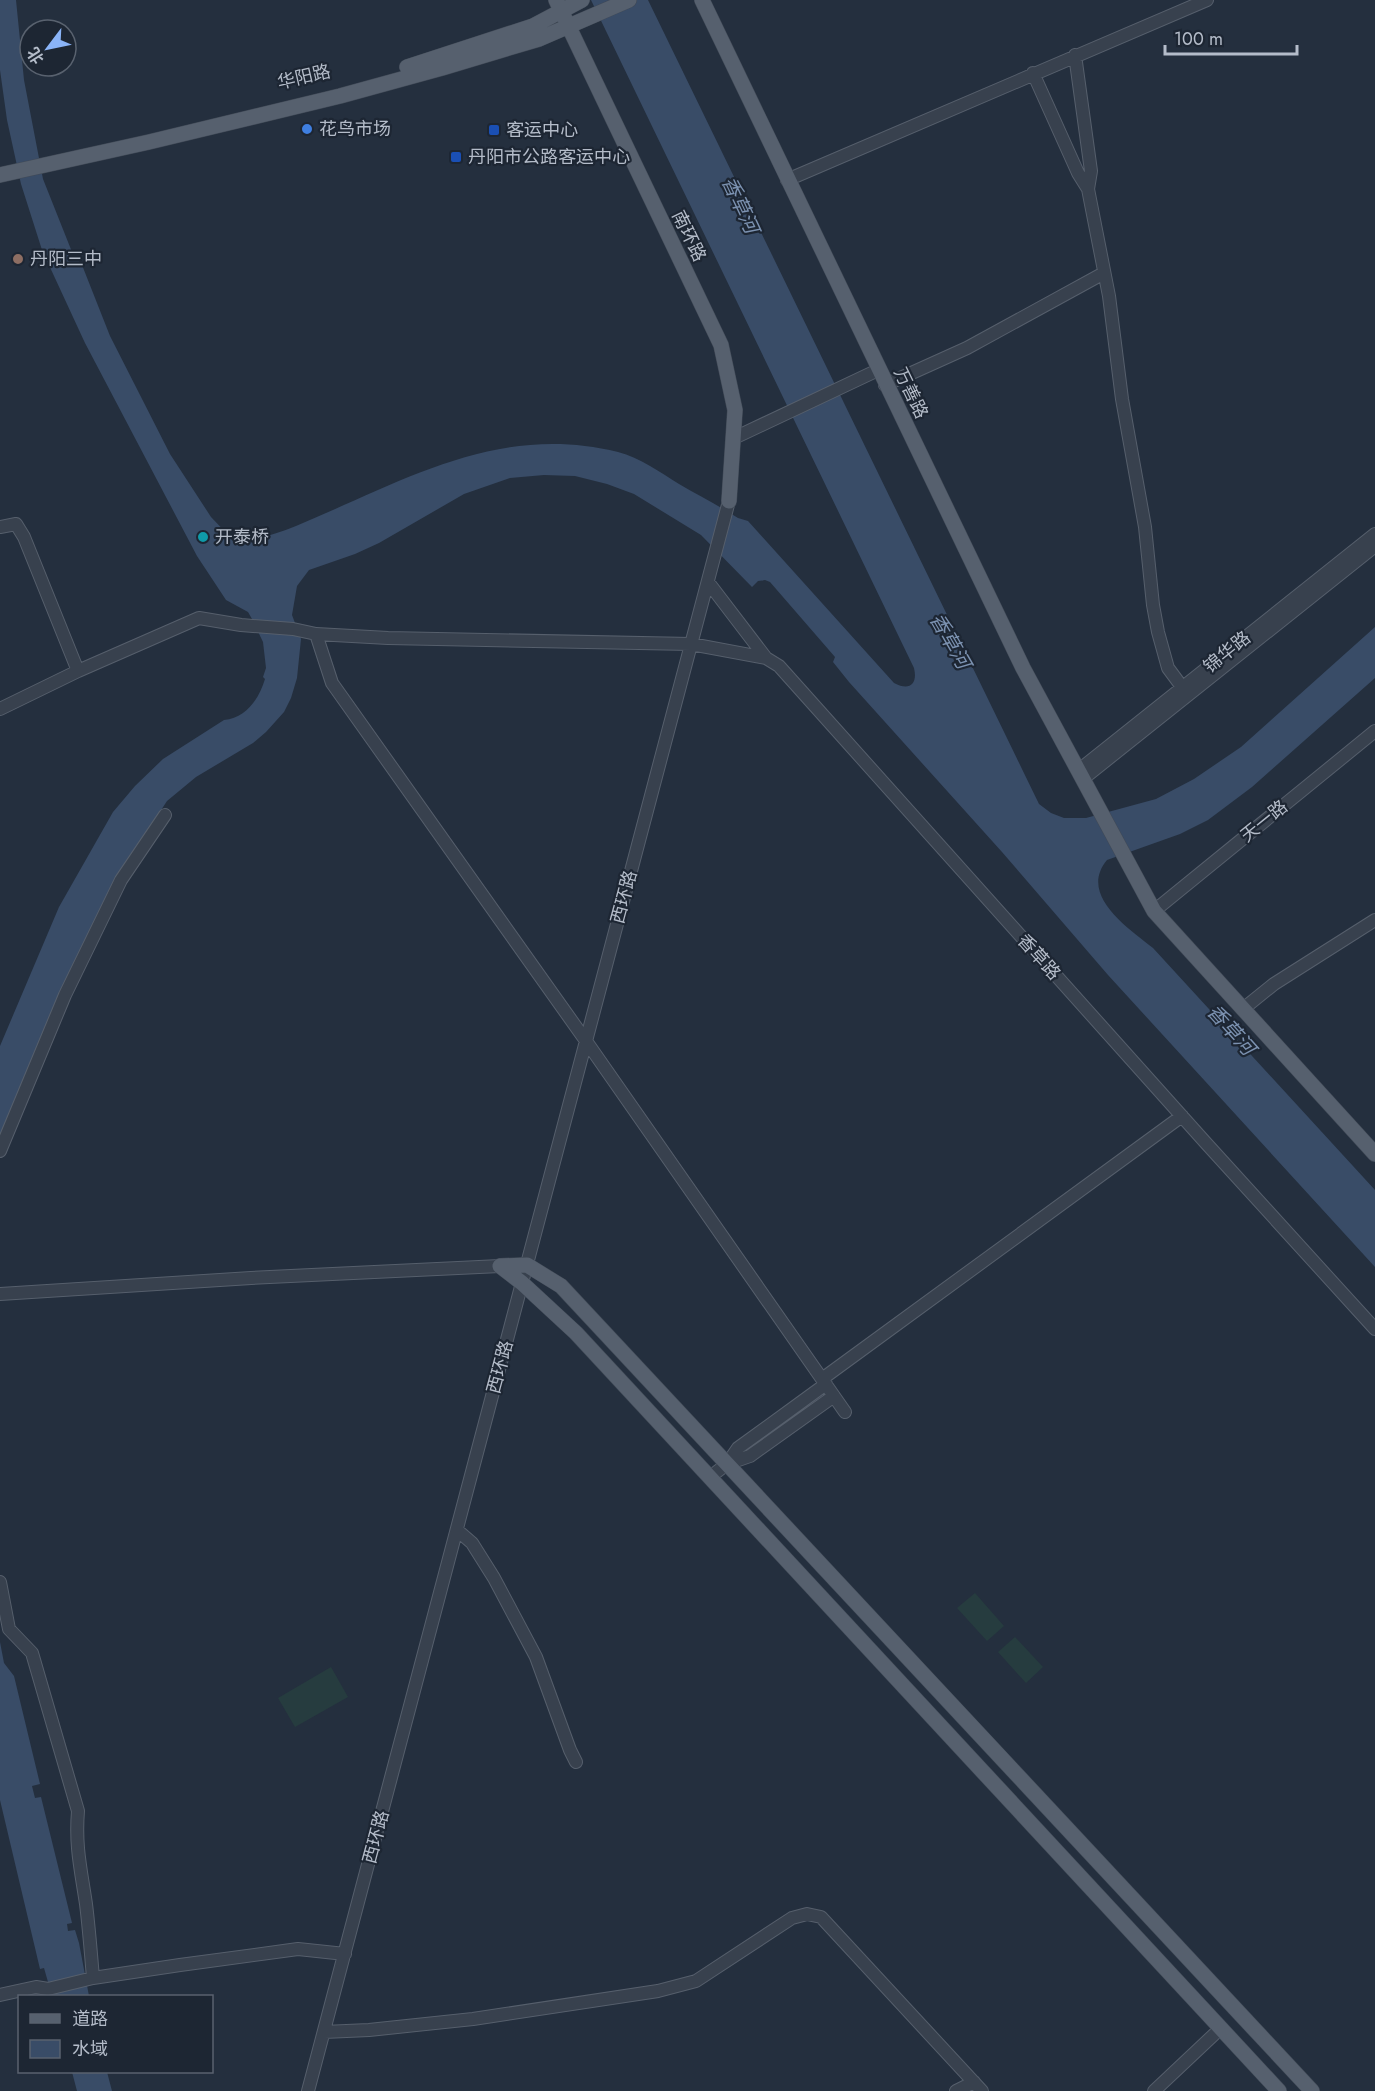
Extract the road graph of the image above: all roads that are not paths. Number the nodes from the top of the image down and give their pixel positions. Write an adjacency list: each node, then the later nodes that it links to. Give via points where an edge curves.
1 (582, 0): 5 (main road, 华阳路)
2 (629, 0): 6 (main road)
3 (702, 0): 11 (main road, 万善路)
4 (1207, 0): 7 (street)
5 (559, 5): 6 (main road, 南环路); 9 (main road, 华阳路, via 533,26 352,86)
6 (569, 27): 9 (main road, via 340,96 149,142); 16 (main road, 南环路, via 721,345 735,410)
7 (1075, 55): 8 (street); 12 (street, via 1091,171)
8 (1033, 73): 11 (street); 12 (street)
9 (51, 160): 10 (main road)
10 (2, 172)
11 (787, 180): 14 (main road, 万善路)
12 (1088, 189): 13 (street)
13 (1104, 273): 15 (street, via 967,348); 26 (street, via 1155,614 1168,668)
14 (878, 370): 15 (main road, 万善路); 16 (street)
15 (885, 385): 29 (main road, 万善路, via 1023,668)
16 (734, 438): 17 (main road, 南环路)
17 (729, 501): 21 (street)
18 (0, 527): 25 (street, via 15,524 24,537)
19 (1375, 534): 26 (street, 锦华路)
20 (1375, 546): 26 (street, 锦华路)
21 (708, 582): 23 (street); 24 (street, 香草路)
22 (316, 634): 23 (street); 25 (street, via 199,618); 34 (street, via 333,683)
23 (691, 644): 24 (street); 34 (street, 西环路)
24 (766, 658): 35 (street, 香草路, via 779,666)
25 (78, 672): 27 (street)
26 (1185, 691): 29 (street, 锦华路)
27 (0, 710)
28 (1375, 732): 31 (street, 天一路)
29 (1081, 774): 31 (main road, 万善路)
30 (165, 815): 36 (street, via 121,880 65,995)
31 (1154, 911): 33 (main road, 万善路)
32 (1375, 920): 33 (street, via 1274,984)
33 (1243, 1009): 37 (main road, 万善路)
34 (586, 1041): 38 (street, 西环路); 43 (street)
35 (1182, 1116): 42 (street, 香草路); 43 (street)
36 (0, 1151)
37 (1375, 1154)
38 (527, 1265): 39 (main road); 40 (street, 西环路); 46 (main road, via 561,1286)
39 (500, 1266): 40 (main road); 41 (street)
40 (522, 1283): 47 (main road, via 576,1334); 48 (street, 西环路)
41 (0, 1294)
42 (1375, 1329)
43 (824, 1382): 44 (street); 46 (street, via 738,1448)
44 (834, 1396): 45 (street); 46 (street, via 750,1456)
45 (845, 1412)
46 (727, 1464): 47 (street); 61 (main road)
47 (710, 1477): 54 (main road)
48 (457, 1530): 50 (street, via 472,1543 536,1657); 51 (street, 西环路)
49 (0, 1582): 52 (street, via 9,1629 32,1653 78,1811 77,1855)
50 (576, 1762)
51 (345, 1954): 52 (street, via 298,1949); 55 (street, 西环路)
52 (93, 1978): 53 (street)
53 (0, 1995)
54 (1221, 2028): 59 (street); 60 (main road)
55 (324, 2032): 56 (street, via 473,2019 658,1991 696,1980 792,1918 807,1914 821,1917); 57 (street, 西环路)
56 (978, 2087): 58 (street)
57 (308, 2091)
58 (956, 2091)
59 (1155, 2091)
60 (1280, 2091)
61 (1312, 2091)

